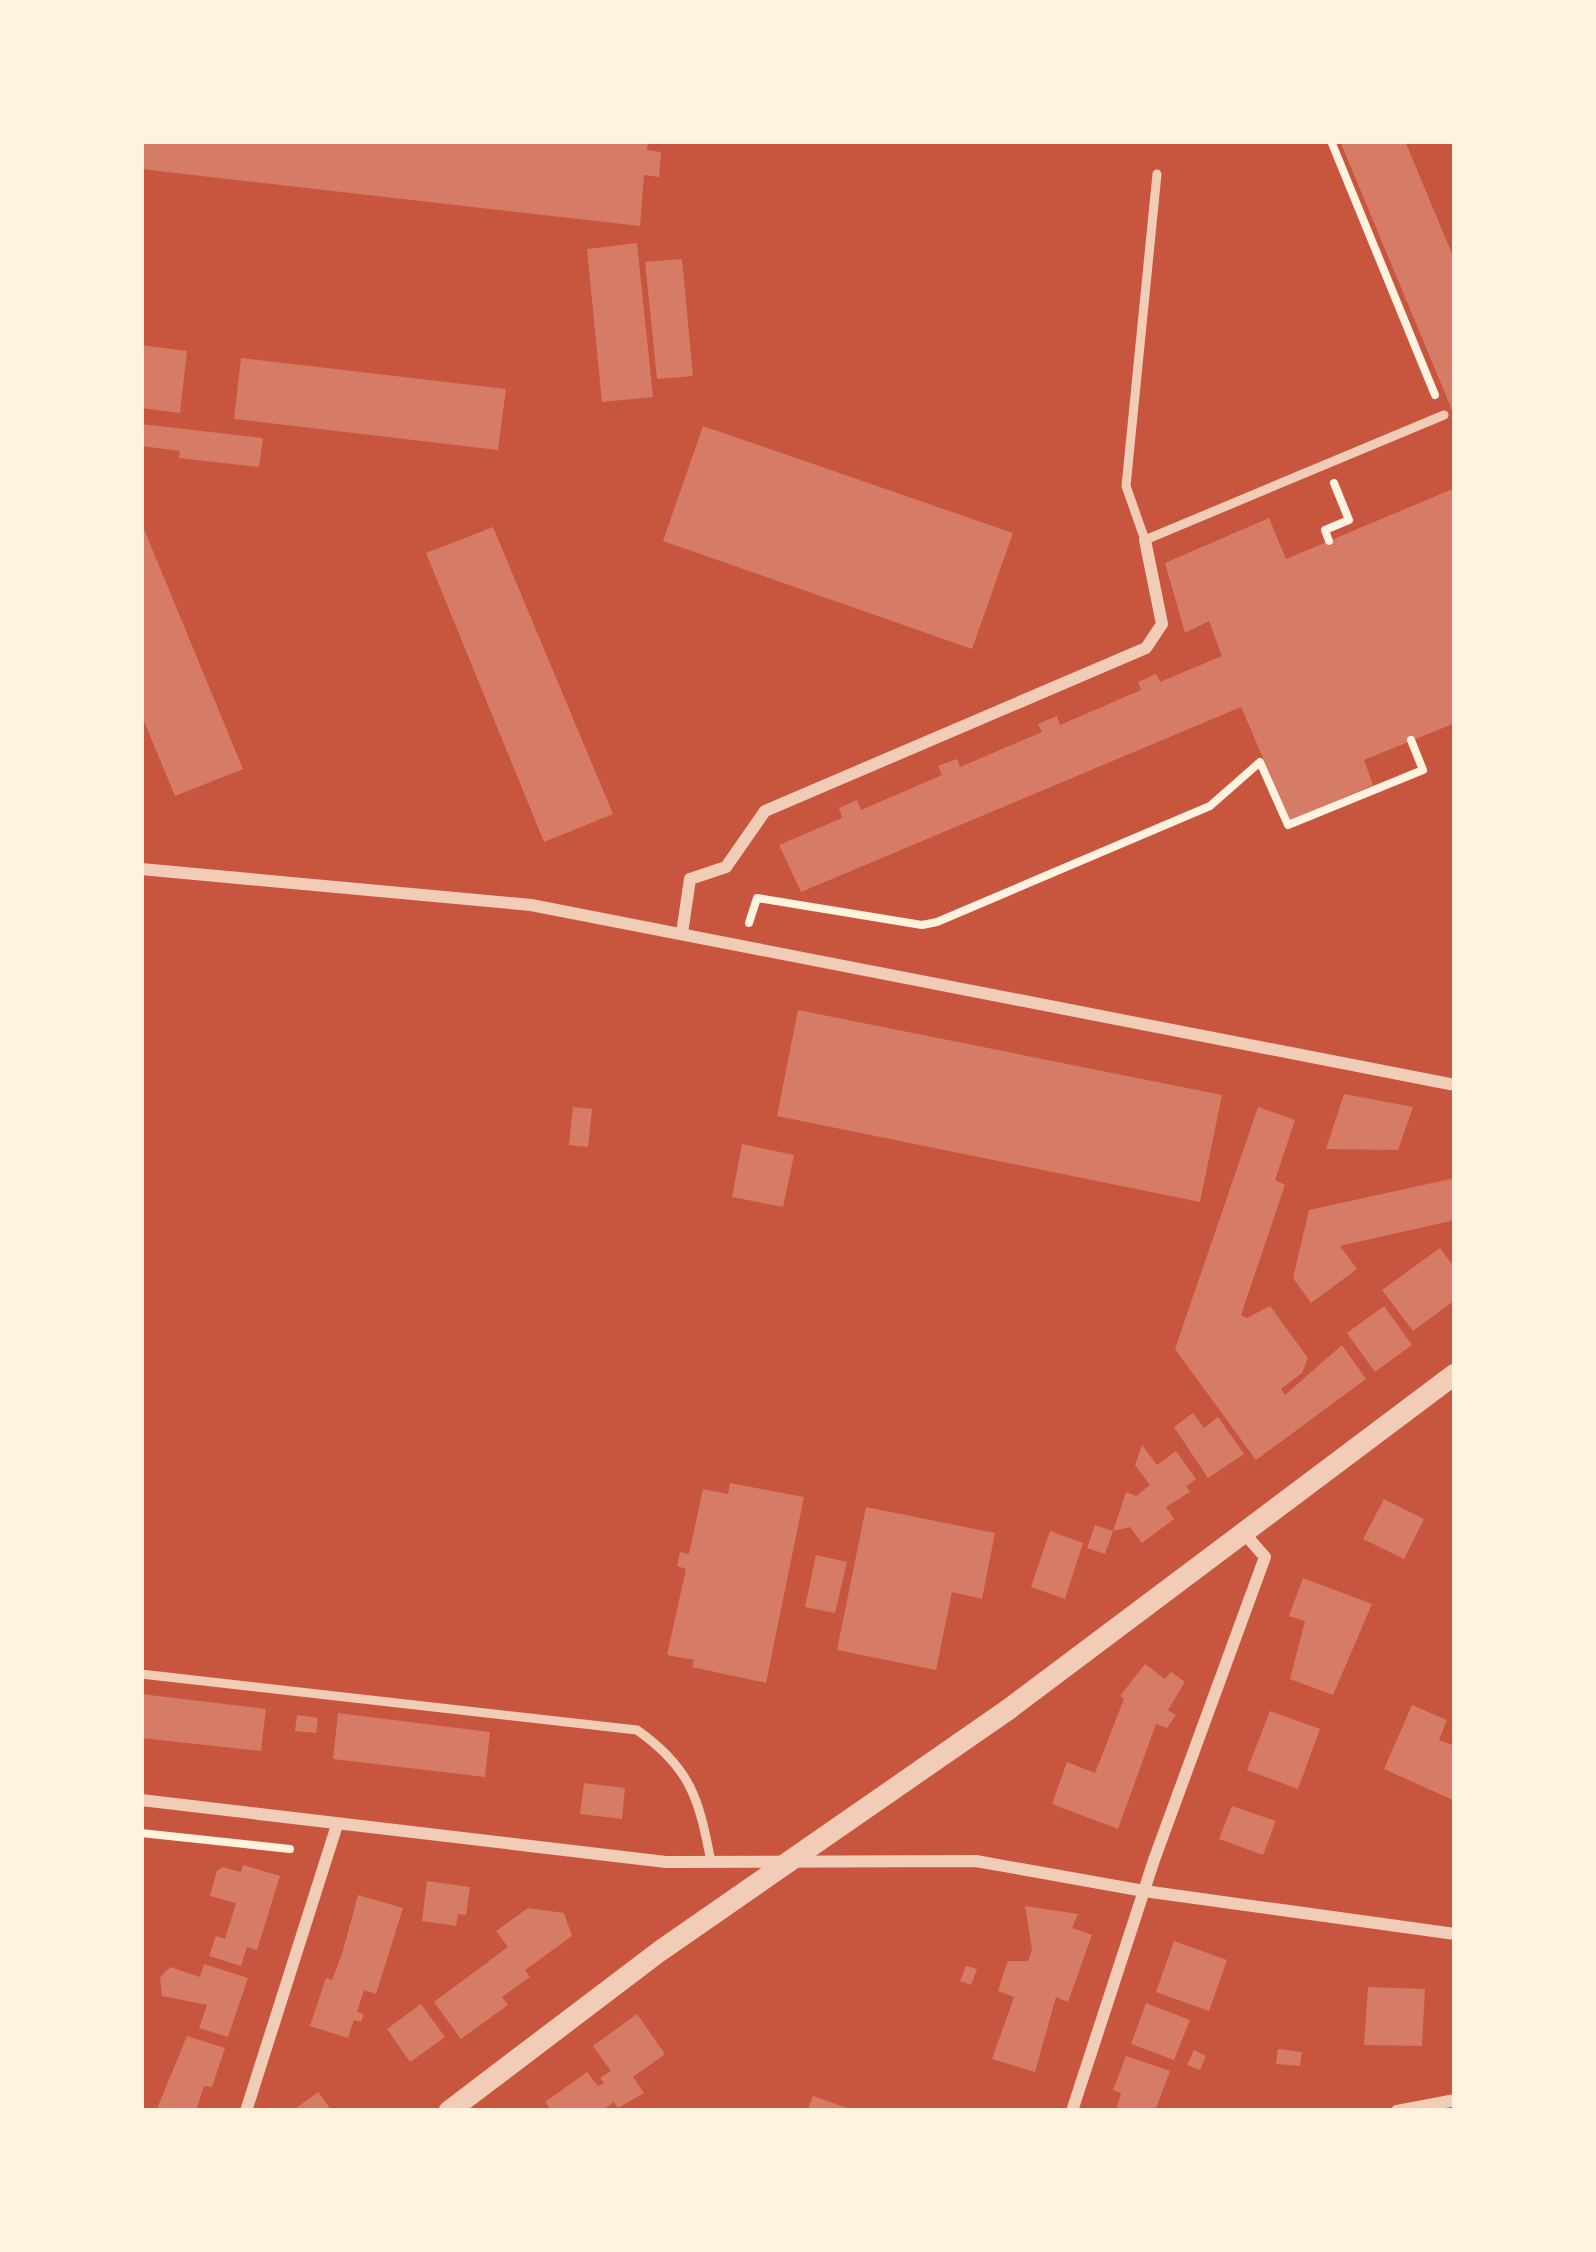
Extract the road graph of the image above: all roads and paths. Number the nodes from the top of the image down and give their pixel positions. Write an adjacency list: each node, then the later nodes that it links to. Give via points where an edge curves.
1 (1331, 141): 3 (path)
2 (1157, 174): 5 (lane, via 1126,487)
3 (1444, 415): 4 (lane)
4 (1327, 465): 5 (lane); 6 (path, via 1349,520 1325,530)
5 (1144, 540): 9 (street, via 1162,624 1146,648 765,812 726,867 690,879)
6 (1329, 541)
7 (1411, 740): 10 (path, via 1423,770 1288,825 1260,761 1210,806 953,917 922,925 757,898)
8 (141, 869): 9 (street, via 531,905)
9 (682, 933): 10 (street)
10 (742, 945): 11 (street)
11 (1455, 1085)
12 (1455, 1374): 13 (street)
13 (1243, 1532): 20 (street); 21 (street, via 1264,1557)
14 (141, 1675): 19 (lane, via 637,1730 672,1755 692,1787)
15 (141, 1800): 16 (street)
16 (337, 1825): 19 (street); 24 (street)
17 (141, 1833): 18 (path)
18 (290, 1849)
19 (711, 1862): 20 (street)
20 (788, 1862): 21 (street, via 976,1861); 25 (street)
21 (1144, 1892): 22 (street); 26 (street)
22 (1455, 1934)
23 (1455, 2100): 27 (street)
24 (246, 2111)
25 (449, 2111)
26 (1072, 2111)
27 (1397, 2111)

